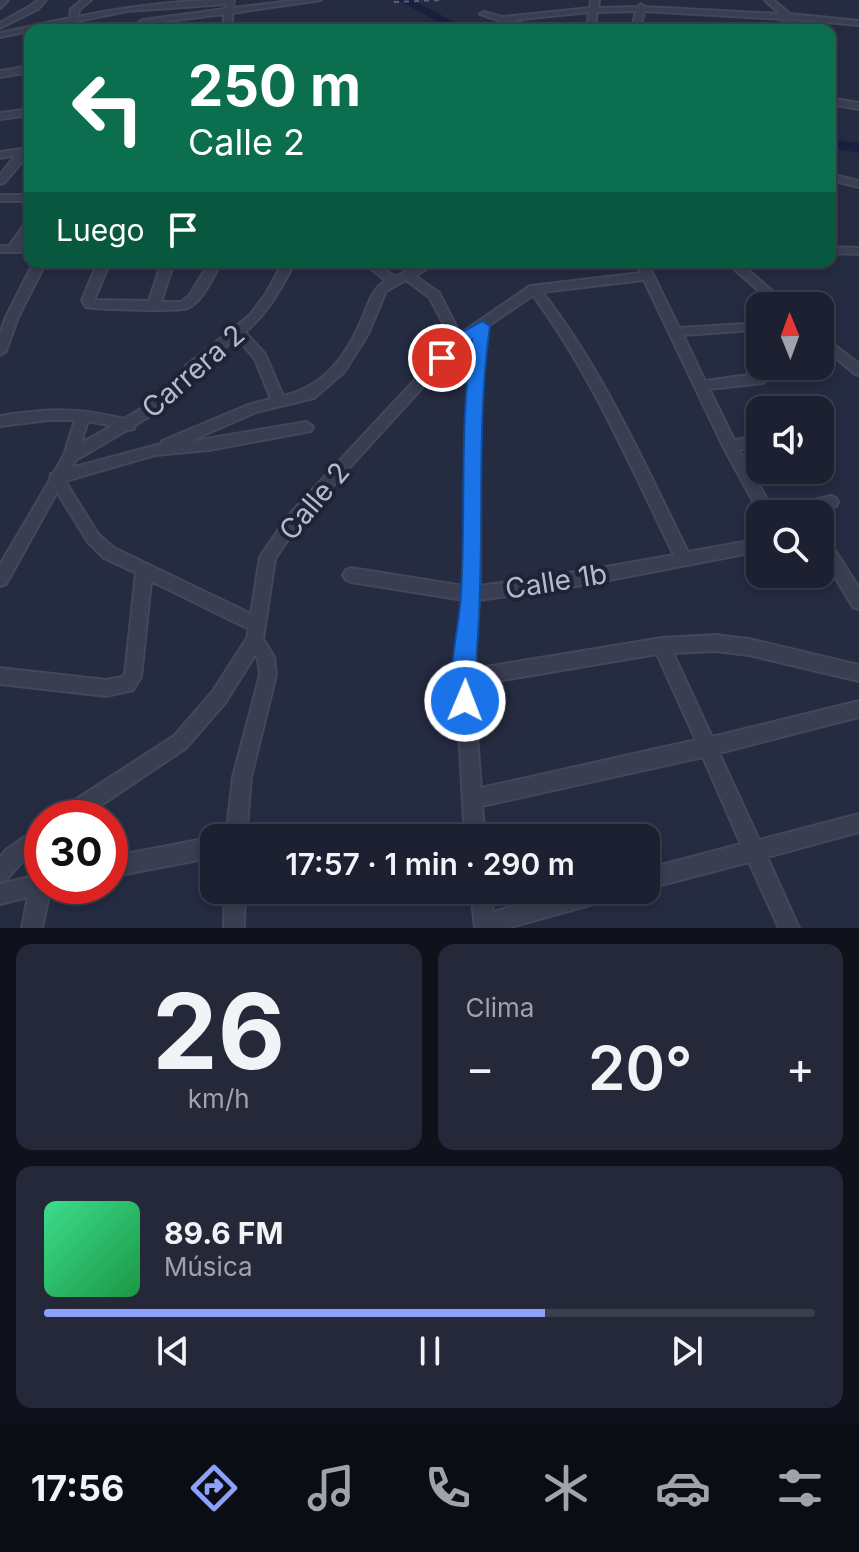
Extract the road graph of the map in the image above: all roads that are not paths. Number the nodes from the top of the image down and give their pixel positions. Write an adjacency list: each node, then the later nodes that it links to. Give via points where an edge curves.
1 (4, 0): 10 (street)
2 (42, 0): 16 (street)
3 (87, 0): 19 (street, via 75,9)
4 (231, 0): 7 (street); 13 (street)
5 (317, 0): 13 (street)
6 (769, 0): 17 (street)
7 (192, 1): 8 (street)
8 (154, 3): 19 (street)
9 (594, 4): 11 (street); 18 (street); 26 (street)
10 (0, 6)
11 (641, 6): 12 (street); 27 (street)
12 (690, 8): 17 (street); 28 (street)
13 (228, 11): 21 (street); 24 (street)
14 (484, 14): 18 (street)
15 (0, 15): 16 (street)
16 (21, 15): 31 (street)
17 (787, 16): 20 (street); 29 (street)
18 (502, 19): 25 (street)
19 (74, 20): 23 (street)
20 (820, 20): 22 (street); 30 (street)
21 (143, 22)
22 (859, 23)
23 (54, 24)
24 (228, 24)
25 (517, 24)
26 (592, 24)
27 (637, 24)
28 (686, 24)
29 (786, 24)
30 (820, 24)
31 (0, 26)
32 (24, 30): 33 (street)
33 (0, 35)
34 (24, 70): 35 (street)
35 (0, 74)
36 (836, 100): 37 (street)
37 (859, 106)
38 (24, 113): 39 (street)
39 (0, 116)
40 (24, 149): 42 (street)
41 (24, 153): 44 (street)
42 (0, 155)
43 (836, 178): 45 (street)
44 (0, 181)
45 (859, 184)
46 (0, 198): 47 (street)
47 (24, 198)
48 (24, 231): 49 (street)
49 (6, 249)
50 (836, 250): 51 (street)
51 (859, 251)
52 (36, 268): 66 (street)
53 (101, 268): 65 (street, via 90,304)
54 (166, 268): 65 (street)
55 (212, 268): 65 (street, via 189,303)
56 (286, 268): 69 (street, Carrera 2, via 271,296)
57 (377, 268): 62 (street)
58 (422, 268): 61 (street)
59 (739, 268): 64 (street)
60 (644, 269): 63 (street, Calle 2); 70 (street)
61 (408, 276): 62 (street); 71 (street, via 435,296)
62 (393, 281): 77 (street, via 381,289 340,369 309,395)
63 (534, 289): 67 (street, Calle 2); 89 (street, via 616,422)
64 (767, 292)
65 (153, 307)
66 (6, 317): 73 (street)
67 (482, 326): 71 (street, Calle 2); 94 (street, via 474,382)
68 (741, 327): 70 (street)
69 (238, 332): 77 (street, via 261,357); 80 (street, Carrera 2)
70 (674, 332): 76 (street)
71 (458, 341): 96 (street, Calle 2, via 294,519 268,557)
72 (834, 350): 74 (street)
73 (0, 351)
74 (859, 371)
75 (747, 380): 76 (street)
76 (700, 386): 83 (street)
77 (279, 402): 84 (street)
78 (83, 414): 79 (street); 80 (street); 85 (street)
79 (0, 421)
80 (129, 425): 85 (street, Carrera 2)
81 (306, 427): 84 (street)
82 (746, 443): 83 (street)
83 (730, 446): 87 (street)
84 (155, 450): 86 (street)
85 (71, 456): 86 (street, Carrera 2)
86 (56, 478): 91 (street, via 93,538); 93 (street, Carrera 2)
87 (760, 500)
88 (746, 548): 89 (street, Calle 1b)
89 (684, 560): 94 (street, Calle 1b)
90 (834, 562): 95 (street)
91 (144, 571): 96 (street); 99 (street, via 133,677 127,684 106,688)
92 (351, 575): 94 (street, Calle 1b)
93 (0, 579)
94 (472, 594): 100 (street)
95 (859, 602)
96 (256, 633): 104 (street, Calle 2, via 219,697 180,742); 106 (street, via 268,675 242,777)
97 (662, 646): 98 (street, via 749,647); 100 (street); 102 (street)
98 (859, 673)
99 (0, 676)
100 (464, 679): 103 (street)
101 (859, 709): 102 (street)
102 (706, 747): 103 (street); 110 (street)
103 (471, 799): 107 (street)
104 (92, 800)
105 (859, 823): 110 (street)
106 (237, 824)
107 (474, 824)
108 (24, 849): 112 (street)
109 (200, 850): 111 (street)
110 (752, 850): 113 (street); 123 (street)
111 (128, 864)
112 (0, 872)
113 (660, 875)
114 (24, 888): 115 (street)
115 (0, 894)
116 (37, 904): 121 (street)
117 (235, 904): 122 (street)
118 (483, 904): 120 (street)
119 (560, 904): 120 (street)
120 (485, 926)
121 (32, 928)
122 (234, 928)
123 (789, 928)

